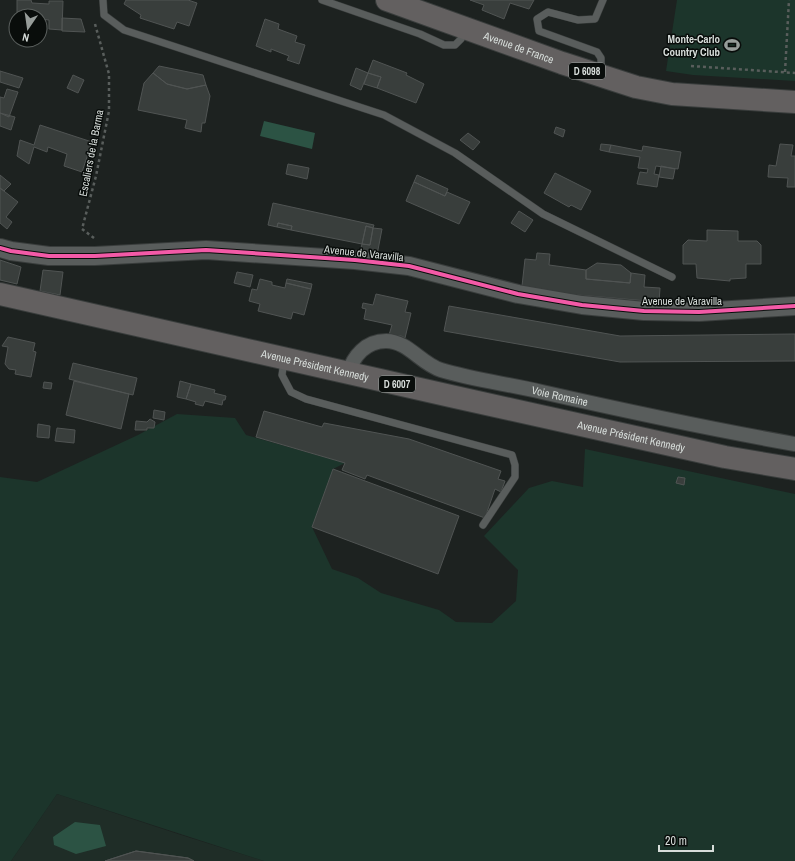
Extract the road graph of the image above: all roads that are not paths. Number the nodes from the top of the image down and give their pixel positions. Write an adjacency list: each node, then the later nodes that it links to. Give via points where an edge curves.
1 (103, 0): 9 (lane, via 104,15 124,30 384,115 455,153 543,214)
2 (322, 0): 5 (lane, via 420,34 444,45 455,45)
3 (387, 0): 5 (main road, Avenue de France / D 6098)
4 (603, 0): 6 (lane, via 595,19 578,20 548,12 537,18 539,31 597,52 601,58)
5 (466, 28): 6 (main road, Avenue de France / D 6098)
6 (601, 76): 7 (main road, Avenue de France / D 6098, via 636,87 672,94)
7 (795, 102)
8 (0, 248): 11 (street, Avenue de Varavilla, via 49,256 206,250 355,260 409,266 518,294 582,305 644,311 699,312)
9 (672, 276)
10 (0, 294): 12 (main road, Avenue Président Kennedy / D 6007)
11 (795, 306)
12 (284, 358): 13 (main road, Avenue Président Kennedy / D 6007); 16 (lane, via 282,375 291,392 306,399 512,455 515,477)
13 (348, 374): 14 (street, Voie Romaine, via 357,353 370,344 396,342 440,370 598,405); 15 (main road, Avenue Président Kennedy / D 6007, via 725,457)
14 (795, 444)
15 (795, 469)
16 (484, 525)

